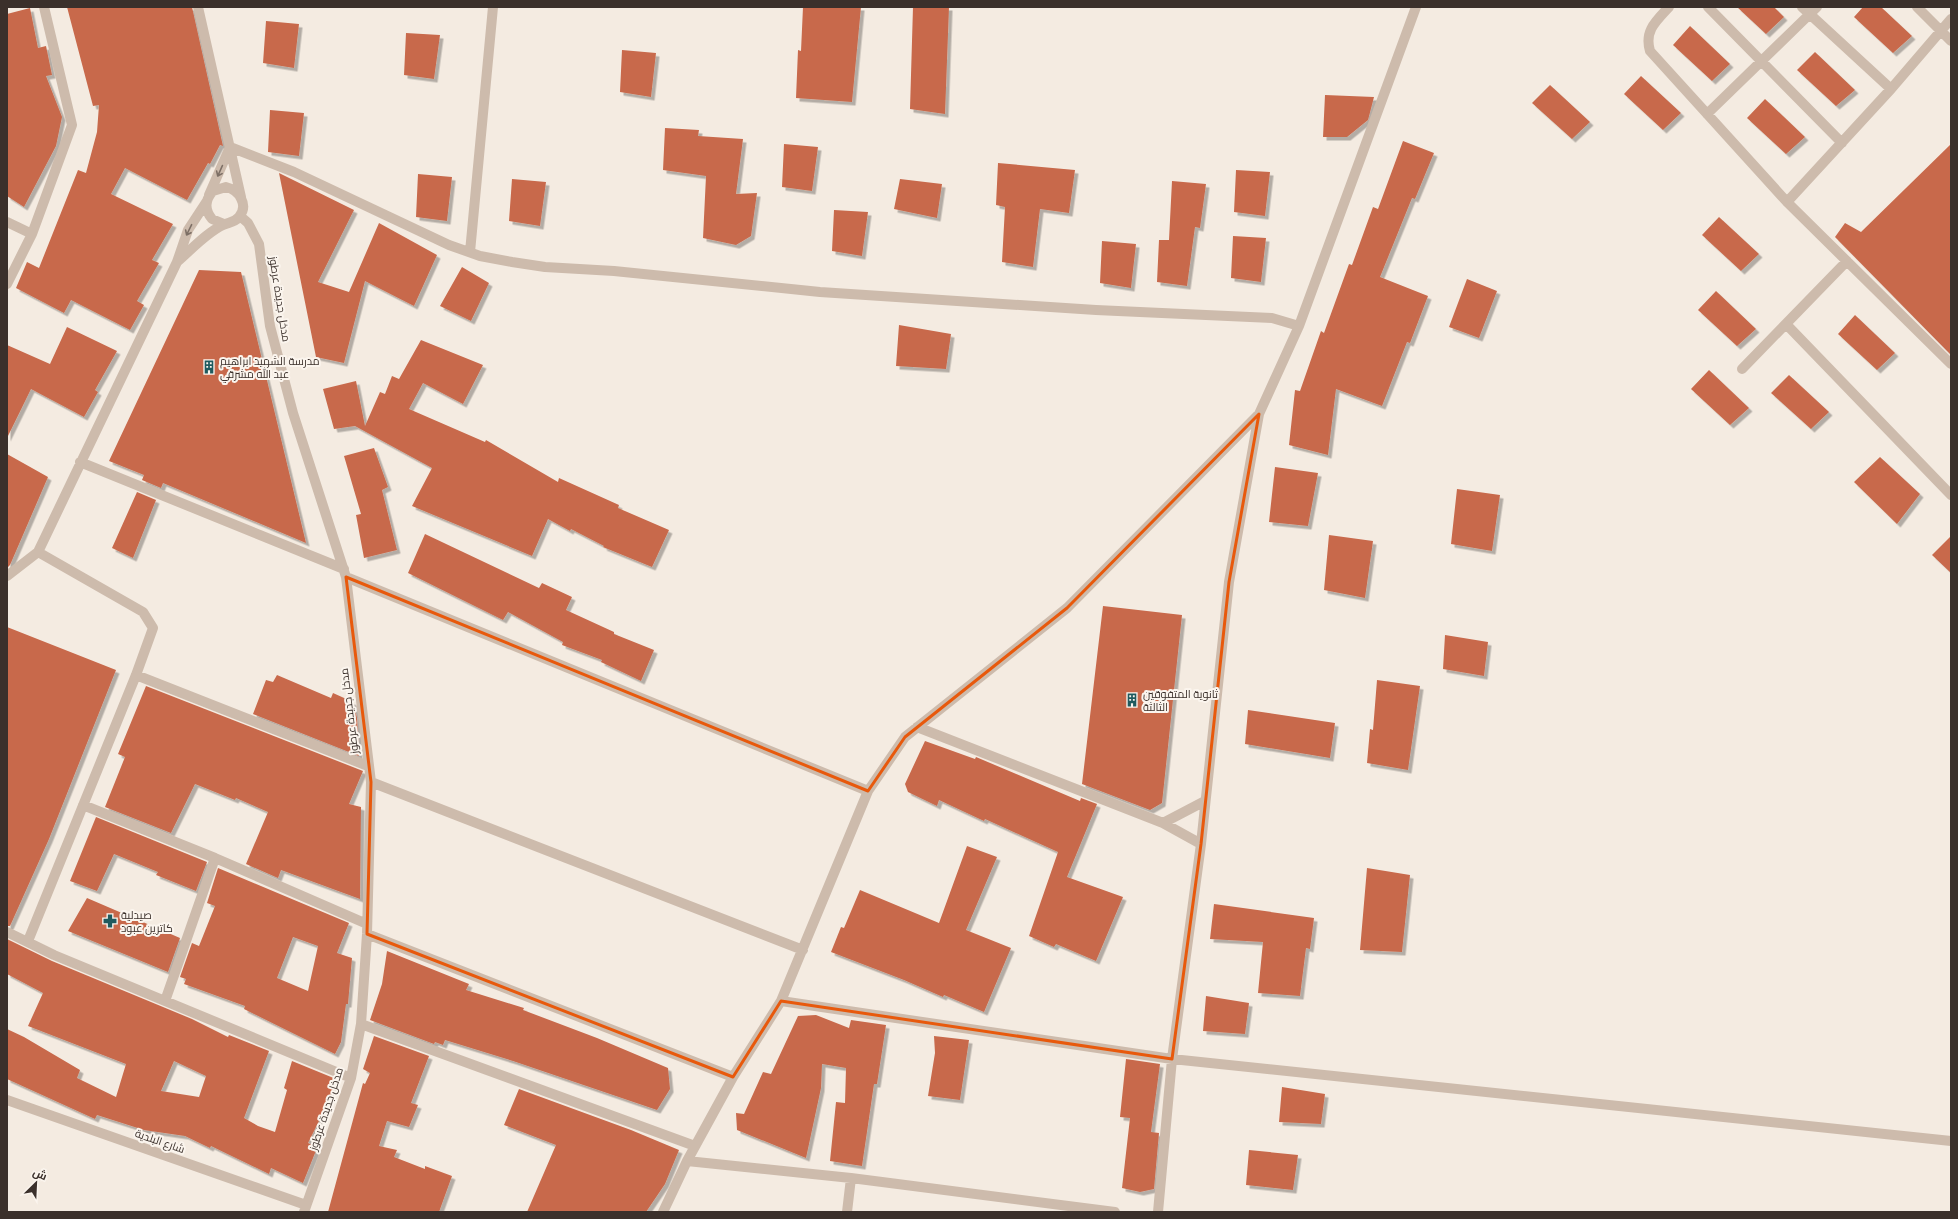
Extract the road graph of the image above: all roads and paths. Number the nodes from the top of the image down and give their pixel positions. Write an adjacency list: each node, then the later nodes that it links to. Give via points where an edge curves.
1 (44, 7): 24 (street, via 72,125)
2 (198, 7): 17 (street)
3 (493, 7): 25 (street)
4 (1416, 7): 30 (street)
5 (1669, 7): 15 (street, via 1652,26 1647,42 1650,51)
6 (1708, 7): 13 (street)
7 (1802, 7): 9 (street)
8 (1917, 7): 11 (street)
9 (1813, 11): 13 (street); 14 (street)
10 (1951, 19): 11 (street)
11 (1941, 31): 12 (street); 14 (street)
12 (1951, 41)
13 (1762, 61): 15 (street); 16 (street)
14 (1891, 89): 16 (street)
15 (1707, 114): 20 (street)
16 (1842, 143): 20 (street)
17 (230, 147): 18 (street, one-way to 18); 19 (street); 25 (street, via 294,172)
18 (208, 198): 19 (street, via 213,191 226,187 237,192); 23 (street, via 208,214 212,219); 27 (street, one-way to 27, via 188,230)
19 (241, 198): 21 (street, via 243,210)
20 (1787, 202): 26 (street)
21 (240, 216): 23 (street, via 230,224); 37 (street, مدخل جديدة عرطوز, via 248,223 259,244 270,326 293,413)
22 (7, 222): 24 (street)
23 (224, 224): 27 (street)
24 (32, 234): 28 (street)
25 (470, 252): 30 (street, via 545,267 614,271 820,292 1096,310 1272,318)
26 (1847, 261): 29 (street); 31 (street)
27 (177, 262): 34 (street)
28 (7, 284)
29 (1786, 324): 32 (street); 35 (street)
30 (1299, 326): 33 (street)
31 (1951, 364)
32 (1742, 369)
33 (1259, 414): 40 (street, via 1067,608); 44 (street, via 1229,582)
34 (80, 462): 36 (street); 37 (street)
35 (1951, 495)
36 (38, 552): 38 (street); 39 (street, via 143,612 152,628)
37 (345, 573): 41 (street, مدخل جديدة عرطوز); 43 (street)
38 (7, 576)
39 (136, 674): 41 (street); 45 (street)
40 (917, 726): 43 (street, via 905,737); 46 (street)
41 (368, 766): 42 (street, مدخل جديدة عرطوز)
42 (371, 782): 49 (street, مدخل جديدة عرطوز); 52 (street)
43 (868, 791): 52 (street)
44 (1205, 801): 46 (street); 47 (street)
45 (83, 805): 48 (street); 51 (street)
46 (1163, 823): 47 (street)
47 (1200, 844): 56 (street)
48 (215, 858): 49 (street); 53 (street)
49 (367, 929): 55 (street, مدخل جديدة عرطوز); 57 (street)
50 (7, 932): 51 (street)
51 (28, 941): 53 (street, via 54,955)
52 (802, 950): 54 (street)
53 (165, 1001): 58 (street)
54 (782, 1001): 56 (street); 57 (street)
55 (361, 1024): 58 (street, مدخل جديدة عرطوز); 61 (street)
56 (1172, 1059): 60 (street); 68 (street)
57 (733, 1077): 61 (street)
58 (351, 1078): 64 (street, مدخل جديدة عرطوز)
59 (7, 1100): 64 (street, شارع البلدية)
60 (1951, 1141)
61 (695, 1146): 62 (street)
62 (687, 1161): 63 (street); 65 (street)
63 (851, 1178): 66 (street); 67 (street)
64 (305, 1208)
65 (663, 1212)
66 (847, 1212)
67 (1115, 1212)
68 (1158, 1212)

